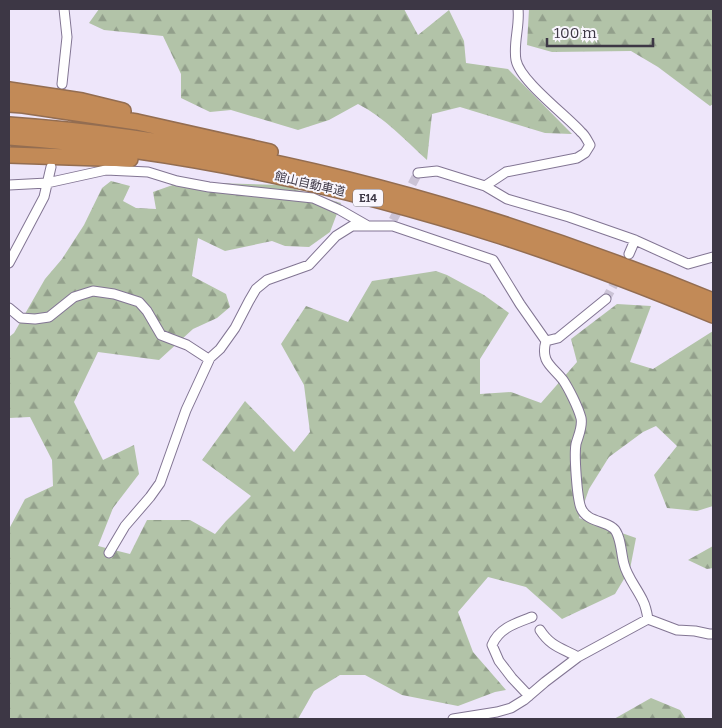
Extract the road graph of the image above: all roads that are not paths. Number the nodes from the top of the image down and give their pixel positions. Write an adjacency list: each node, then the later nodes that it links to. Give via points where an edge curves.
1 (64, 9): 3 (street, via 67,37)
2 (518, 9): 15 (street, via 516,59 519,68 542,95 583,133 590,145 578,158 506,172)
3 (62, 84)
4 (9, 90): 8 (highway, via 82,101)
5 (9, 104): 8 (highway, via 137,122)
6 (9, 125): 16 (highway, 館山自動車道 / E14, via 152,142 294,167 400,193)
7 (9, 138): 10 (highway, 館山自動車道 / E14, via 98,146)
8 (230, 144): 16 (highway, via 310,161 456,201)
9 (9, 155): 10 (highway)
10 (204, 162): 25 (highway, 館山自動車道 / E14, via 343,191 448,220 547,252)
11 (51, 167): 13 (street)
12 (418, 173): 15 (street, via 437,171)
13 (47, 183): 14 (street); 17 (street, via 106,170 148,172 209,187 312,198); 21 (street, via 44,197)
14 (9, 184)
15 (485, 186): 18 (street, via 507,200)
16 (504, 224): 23 (highway, 館山自動車道 / E14)
17 (368, 226): 26 (street, via 393,222 493,260); 27 (street, via 352,226 336,236 309,265 267,280 256,289 235,328)
18 (636, 240): 19 (street); 20 (street, via 688,264)
19 (629, 254)
20 (713, 257)
21 (9, 263)
22 (606, 299): 26 (street, via 558,338)
23 (713, 301)
24 (9, 308): 27 (street, via 21,318 50,317 74,297 93,292 114,294 139,302 161,335)
25 (713, 315)
26 (546, 341): 30 (street, via 545,360 563,380 581,419 575,458 582,510 587,516 613,528 618,535 624,565 644,602)
27 (210, 358): 28 (street, via 186,410 160,483 125,526)
28 (109, 553)
29 (532, 617): 34 (street, via 503,631 492,645 499,661)
30 (648, 619): 32 (street, via 677,630); 33 (street)
31 (540, 630): 33 (street, via 558,648)
32 (713, 634)
33 (578, 657): 34 (street)
34 (529, 696): 35 (street, via 512,708)
35 (454, 719)

